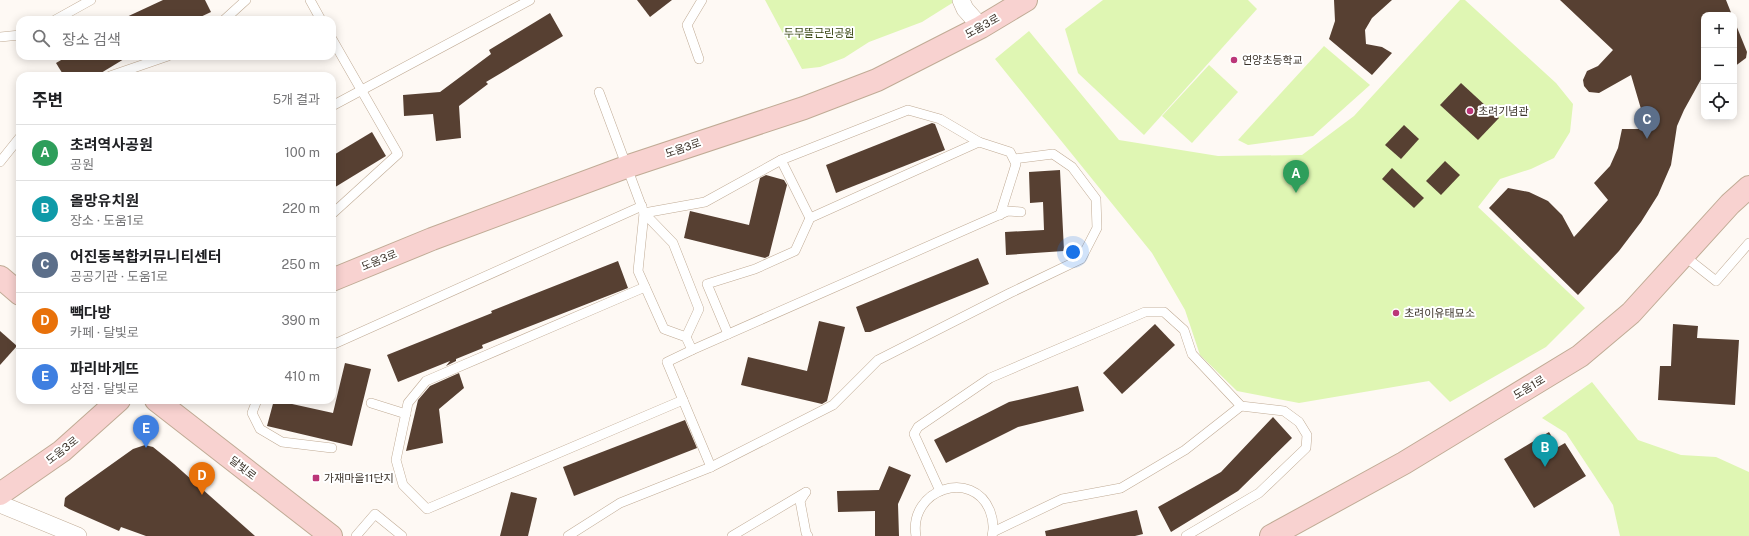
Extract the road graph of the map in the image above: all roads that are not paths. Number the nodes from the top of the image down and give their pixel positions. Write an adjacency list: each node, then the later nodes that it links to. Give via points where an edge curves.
1 (91, 0): 8 (lane)
2 (246, 0): 9 (lane)
3 (310, 0): 10 (lane)
4 (530, 0): 18 (lane)
5 (702, 0): 15 (lane, via 687,25)
6 (960, 0): 11 (street)
7 (1026, 0): 11 (street, 도움3로)
8 (62, 16)
9 (228, 16)
10 (319, 16)
11 (982, 27): 26 (street, 도움3로, via 877,80 804,108)
12 (16, 36): 13 (lane)
13 (0, 37)
14 (336, 46): 18 (lane)
15 (699, 59)
16 (156, 60): 17 (lane)
17 (122, 72)
18 (361, 90): 20 (lane); 29 (lane, via 398,154)
19 (599, 92): 26 (lane)
20 (336, 104)
21 (16, 142): 25 (lane)
22 (979, 142): 23 (lane, via 1010,152); 24 (lane, via 940,119 908,110); 32 (lane)
23 (1014, 159): 31 (lane, via 1016,164); 51 (lane, via 1053,154 1072,167 1096,199 1097,228 1081,259 878,360 833,405)
24 (781, 160): 28 (lane, via 705,202); 32 (lane)
25 (0, 162)
26 (626, 167): 28 (lane); 36 (street, 도움3로, via 432,239)
27 (1749, 186): 34 (street, 도움1로)
28 (643, 209): 37 (lane, via 638,271); 40 (lane, via 673,243 699,309); 41 (lane)
29 (336, 210)
30 (1021, 212): 31 (lane, via 1008,211)
31 (1000, 215): 39 (lane)
32 (810, 218): 39 (lane, via 795,251 755,269 707,284)
33 (1749, 243): 34 (lane, via 1716,281)
34 (1683, 255): 65 (street, 도움1로, via 1630,313 1580,356 1292,528)
35 (0, 277): 38 (street)
36 (336, 278)
37 (645, 287): 40 (lane, via 664,328); 49 (lane, via 426,381 408,403)
38 (16, 291)
39 (728, 334): 42 (lane)
40 (686, 337): 42 (lane)
41 (336, 343)
42 (692, 350): 43 (lane, via 667,362)
43 (683, 400): 49 (lane, via 427,510 403,485 396,460); 51 (lane)
44 (371, 403): 49 (lane)
45 (115, 404): 53 (street, 도움3로, via 62,451)
46 (161, 404): 57 (street, 달빛로)
47 (255, 404): 50 (lane, via 252,413 260,429 282,442)
48 (1241, 406): 52 (lane, via 1192,354 1184,330 1164,312 1144,312 990,378 918,427 914,434); 55 (lane, via 1185,450 1121,488 1062,499); 64 (lane, via 1284,411 1299,422 1307,435 1306,448 1259,493)
49 (406, 414)
50 (332, 448)
51 (711, 467): 60 (lane, via 620,503)
52 (940, 491): 55 (lane, via 956,488 980,497 988,507 992,519); 63 (lane, via 923,504 917,515)
53 (0, 494)
54 (0, 504): 56 (street)
55 (992, 534)
56 (78, 536)
57 (331, 536)
58 (356, 536): 59 (lane, via 375,514)
59 (402, 536)
60 (568, 536)
61 (732, 536): 62 (lane, via 806,492 800,501)
62 (808, 536)
63 (916, 536)
64 (1186, 536)
65 (1270, 536)

